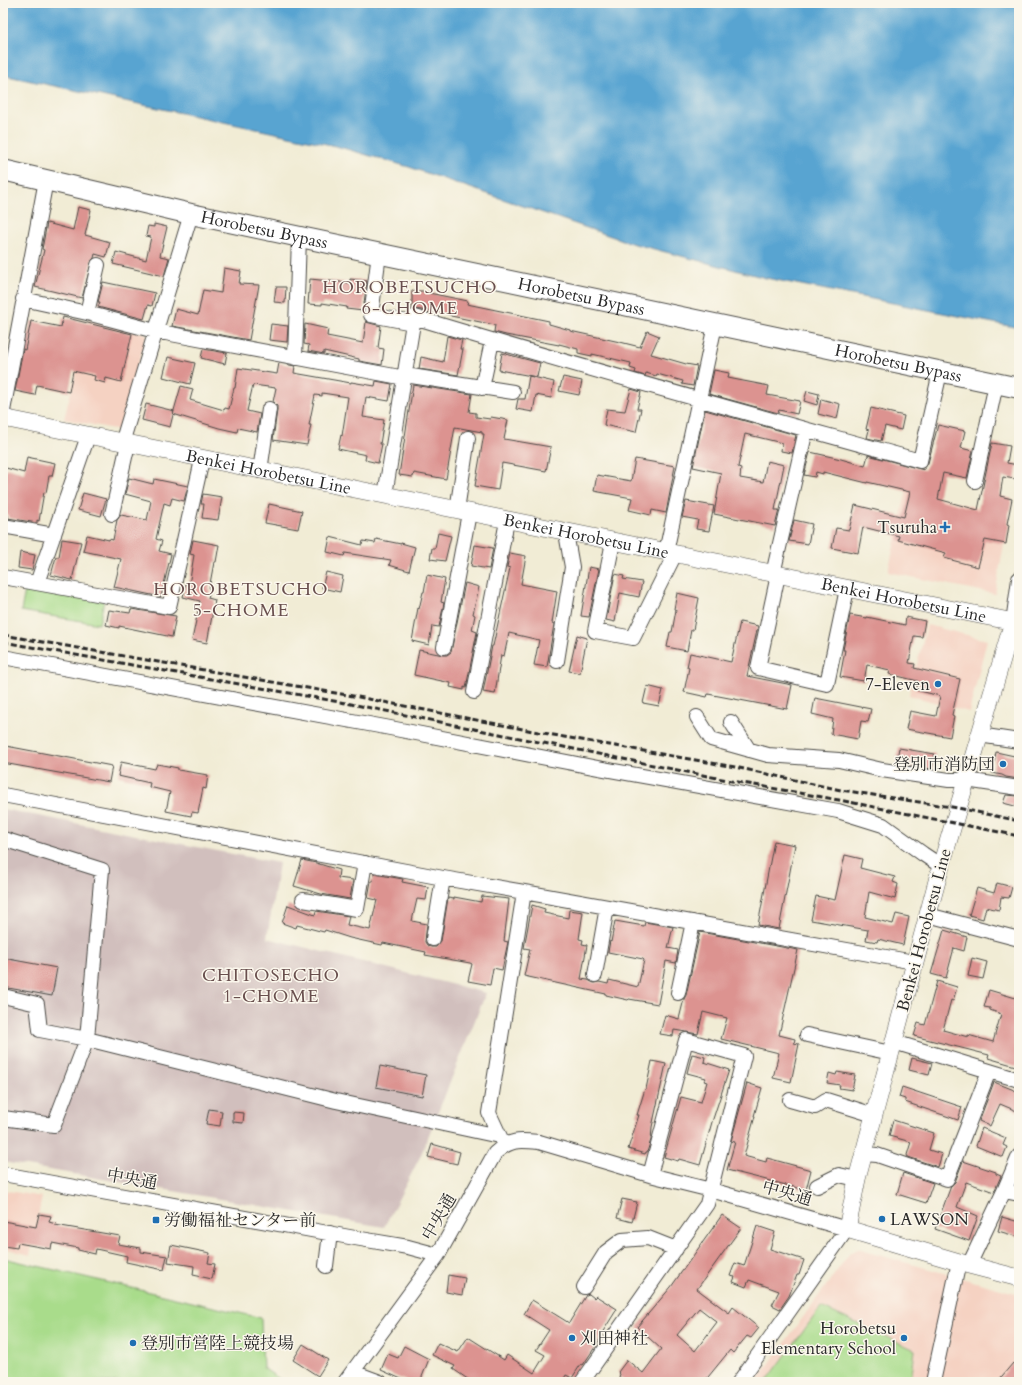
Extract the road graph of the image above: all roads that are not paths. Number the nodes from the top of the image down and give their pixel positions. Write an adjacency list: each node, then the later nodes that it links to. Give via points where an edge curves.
1 (3, 170): 2 (highway, Horobetsu Bypass)
2 (46, 180): 3 (highway, Horobetsu Bypass); 7 (street)
3 (191, 214): 4 (highway, Horobetsu Bypass); 11 (street)
4 (299, 237): 5 (highway, Horobetsu Bypass); 13 (street)
5 (379, 254): 9 (street, via 371,315); 10 (highway, Horobetsu Bypass)
6 (98, 265): 8 (street)
7 (23, 299): 8 (street); 22 (street)
8 (87, 313): 11 (street)
9 (413, 323): 12 (street, via 414,317); 15 (street)
10 (715, 325): 14 (highway, Horobetsu Bypass); 20 (street)
11 (155, 331): 13 (street); 27 (street)
12 (492, 341): 17 (street); 20 (street)
13 (295, 358): 15 (street)
14 (940, 372): 16 (highway, Horobetsu Bypass); 24 (street, via 920,461)
15 (405, 377): 17 (street); 31 (street)
16 (996, 384): 18 (highway, Horobetsu Bypass); 30 (street)
17 (482, 388): 19 (street)
18 (1019, 388)
19 (513, 392)
20 (699, 400): 24 (street); 39 (street)
21 (269, 409): 29 (street)
22 (3, 411)
23 (3, 418): 25 (main road, Benkei Horobetsu Line)
24 (806, 430): 40 (street)
25 (88, 436): 27 (main road, Benkei Horobetsu Line); 37 (street)
26 (468, 438): 32 (street)
27 (125, 444): 28 (main road, Benkei Horobetsu Line); 33 (street)
28 (202, 460): 29 (main road, Benkei Horobetsu Line); 43 (street, via 169,607)
29 (260, 471): 31 (main road, Benkei Horobetsu Line)
30 (975, 480)
31 (385, 495): 32 (main road, Benkei Horobetsu Line)
32 (464, 512): 34 (main road, Benkei Horobetsu Line); 46 (street)
33 (112, 514)
34 (507, 521): 36 (main road, Benkei Horobetsu Line); 49 (street)
35 (3, 526): 37 (street)
36 (566, 533): 38 (main road, Benkei Horobetsu Line); 48 (street, via 572,567)
37 (54, 535): 43 (street)
38 (613, 542): 39 (main road, Benkei Horobetsu Line); 39 (street, via 595,631 633,638)
39 (670, 553): 40 (main road, Benkei Horobetsu Line)
40 (776, 575): 44 (main road, Benkei Horobetsu Line); 44 (street, via 758,668 827,684)
41 (3, 577): 43 (street)
42 (1019, 579): 45 (street)
43 (37, 583)
44 (847, 589): 45 (main road, Benkei Horobetsu Line)
45 (1016, 623): 52 (main road, Benkei Horobetsu Line)
46 (444, 647)
47 (3, 657): 60 (street, via 838,811 883,825)
48 (557, 661)
49 (474, 692)
50 (697, 717): 54 (street, via 711,739)
51 (731, 722): 54 (street)
52 (979, 735): 53 (street); 55 (main road, Benkei Horobetsu Line)
53 (1019, 741)
54 (748, 750): 55 (street, via 768,755 839,760 882,770 949,780)
55 (966, 780): 56 (street); 60 (main road, Benkei Horobetsu Line)
56 (1019, 788)
57 (3, 795): 59 (street)
58 (3, 839): 74 (street, via 102,870)
59 (365, 863): 61 (street); 63 (street, via 357,909)
60 (941, 866): 65 (main road, Benkei Horobetsu Line)
61 (443, 878): 62 (street); 68 (street)
62 (524, 892): 64 (street); 81 (street, via 489,1113)
63 (304, 900)
64 (607, 907): 66 (street); 70 (street)
65 (928, 915): 67 (street); 69 (main road, Benkei Horobetsu Line)
66 (693, 922): 69 (street); 71 (street)
67 (1019, 938)
68 (433, 939)
69 (914, 962): 75 (main road, Benkei Horobetsu Line)
70 (595, 975)
71 (678, 993)
72 (3, 996): 74 (street, via 37,1004 40,1030)
73 (807, 1035): 75 (street)
74 (87, 1039): 80 (street, via 54,1125); 81 (street)
75 (892, 1048): 76 (street); 79 (main road, Benkei Horobetsu Line)
76 (989, 1071): 77 (street); 82 (street, via 947,1179 877,1155)
77 (1019, 1080)
78 (790, 1100): 79 (street, via 815,1107 826,1100)
79 (874, 1115): 82 (main road, Benkei Horobetsu Line)
80 (3, 1118)
81 (502, 1140): 85 (street, 中央通, via 540,1142); 94 (street, 中央通)
82 (864, 1154): 86 (main road, Benkei Horobetsu Line)
83 (1019, 1156): 89 (street)
84 (3, 1174): 92 (street, 中央通)
85 (650, 1175): 88 (street, 中央通); 88 (street, via 686,1040 744,1056)
86 (857, 1179): 87 (street, via 839,1175); 91 (main road, Benkei Horobetsu Line)
87 (817, 1186)
88 (711, 1190): 91 (street, 中央通); 93 (street, via 707,1204)
89 (1004, 1191): 90 (street); 95 (street)
90 (1019, 1194)
91 (847, 1229): 95 (main road); 102 (street)
92 (330, 1233): 94 (street, 中央通); 96 (street)
93 (676, 1250): 98 (street, via 648,1238 622,1240 606,1252); 101 (street)
94 (438, 1255): 99 (street)
95 (964, 1263): 97 (main road); 103 (street)
96 (326, 1266)
97 (1019, 1278)
98 (584, 1287)
99 (349, 1377): 100 (street)
100 (380, 1382)
101 (582, 1382)
102 (739, 1382)
103 (933, 1382)

